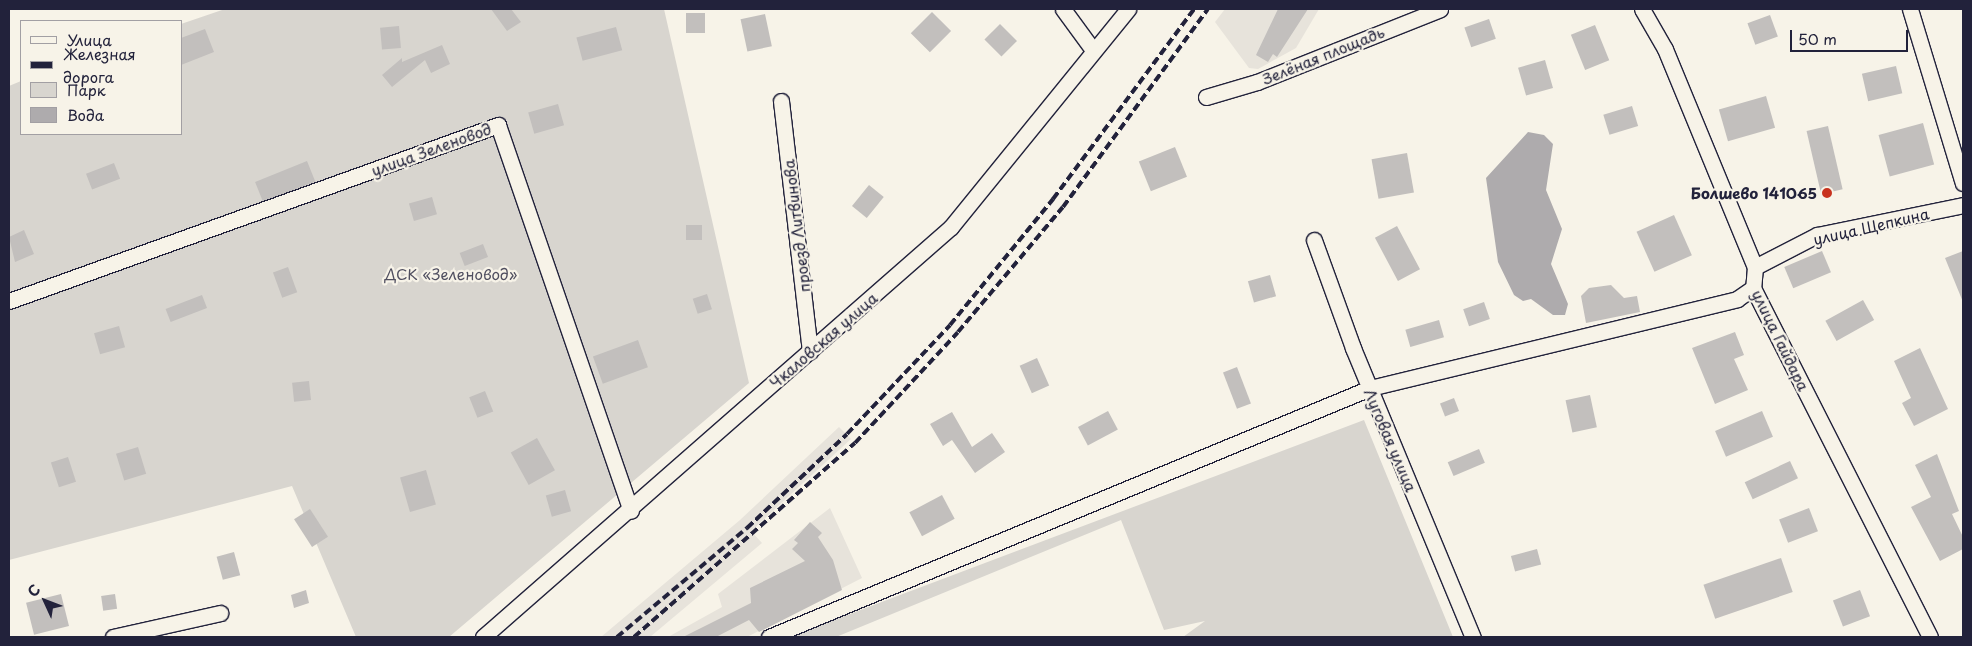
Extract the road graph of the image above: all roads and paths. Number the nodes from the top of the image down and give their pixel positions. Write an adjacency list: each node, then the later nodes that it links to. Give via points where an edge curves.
1 (1063, 9): 6 (street)
2 (1128, 9): 6 (street, Чкаловская улица)
3 (1440, 9): 7 (street, Зелёная площадь, via 1257,82)
4 (1642, 9): 12 (street, улица Гайдара, via 1665,49)
5 (1910, 9): 9 (street)
6 (1093, 50): 15 (street, Чкаловская улица, via 951,227)
7 (1206, 98)
8 (781, 101): 15 (street, проезд Литвинова)
9 (1963, 183)
10 (1963, 205): 12 (street, улица Щепкина, via 1817,235)
11 (1314, 240): 16 (street, Луговая улица)
12 (1755, 267): 13 (street, улица Гайдара)
13 (1754, 288): 16 (street, via 1737,299); 23 (street, улица Гайдара)
14 (9, 301): 17 (street, улица Зеленовод, via 498,125)
15 (810, 351): 17 (street, Чкаловская улица)
16 (1370, 388): 21 (street); 22 (street, Луговая улица)
17 (631, 510): 20 (street, Чкаловская улица)
18 (220, 613): 19 (street)
19 (113, 637)
20 (483, 637)
21 (769, 637)
22 (1473, 637)
23 (1930, 637)

